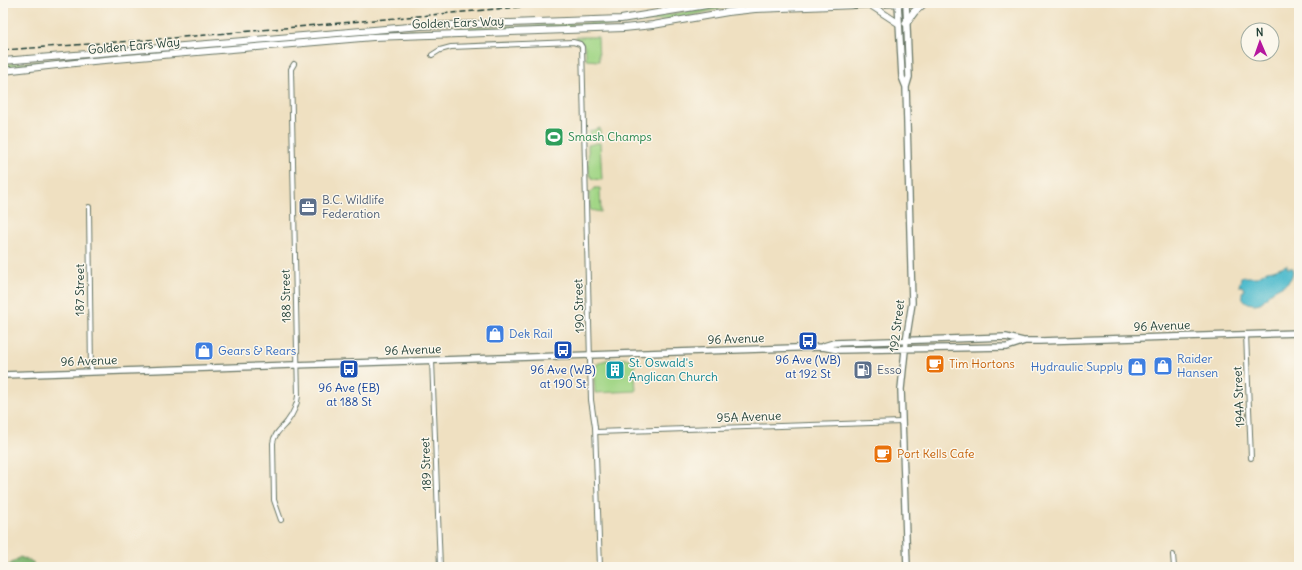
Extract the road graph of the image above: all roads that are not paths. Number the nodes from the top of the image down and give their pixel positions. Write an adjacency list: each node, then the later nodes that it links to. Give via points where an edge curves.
1 (719, 3): 10 (main road, Golden Ears Way, via 621,19 413,27)
2 (906, 3): 3 (highway, Golden Ears Way); 5 (main road, Golden Ears Way); 8 (main road, 192 Street)
3 (913, 3)
4 (924, 3): 8 (highway)
5 (898, 4): 6 (main road, Golden Ears Way); 7 (main road, 192 Street)
6 (872, 6): 7 (main road); 12 (main road, Golden Ears Way, via 755,9 624,28 373,37)
7 (898, 23): 13 (main road, 192 Street, via 902,77)
8 (906, 23): 13 (main road, 192 Street, via 909,77)
9 (432, 55): 21 (street, 190 Street, via 451,47 573,42 580,44 583,64)
10 (3, 61)
11 (294, 64): 23 (street, 188 Street, via 290,69)
12 (3, 71)
13 (906, 88): 17 (main road, 192 Street, via 912,303)
14 (89, 207): 24 (street, 187 Street)
15 (1299, 333): 16 (main road, 96 Avenue)
16 (1246, 334): 18 (main road, 96 Avenue); 28 (street, 194A Street)
17 (906, 341): 18 (main road, 96 Avenue, via 1006,337); 19 (main road, 96 Avenue, via 834,343); 20 (main road, 192 Street)
18 (1025, 341): 20 (main road, 96 Avenue, via 1007,347)
19 (823, 347): 20 (main road, 96 Avenue, via 838,350); 21 (main road, 96 Avenue)
20 (905, 349): 26 (main road, 192 Street, via 901,389)
21 (591, 355): 22 (main road, 96 Avenue); 27 (street, 190 Street, via 591,400)
22 (432, 360): 23 (main road, 96 Avenue); 31 (street, 189 Street)
23 (297, 365): 24 (main road, 96 Avenue); 29 (street, 188 Street, via 296,407 273,442 274,500)
24 (91, 372): 25 (main road, 96 Avenue)
25 (3, 375)
26 (902, 422): 27 (street, 95A Avenue); 33 (main road, 192 Street)
27 (596, 432): 32 (street, 190 Street)
28 (1251, 458)
29 (281, 520)
30 (1173, 555): 34 (street)
31 (440, 567)
32 (600, 567)
33 (907, 567)
34 (1174, 567)

